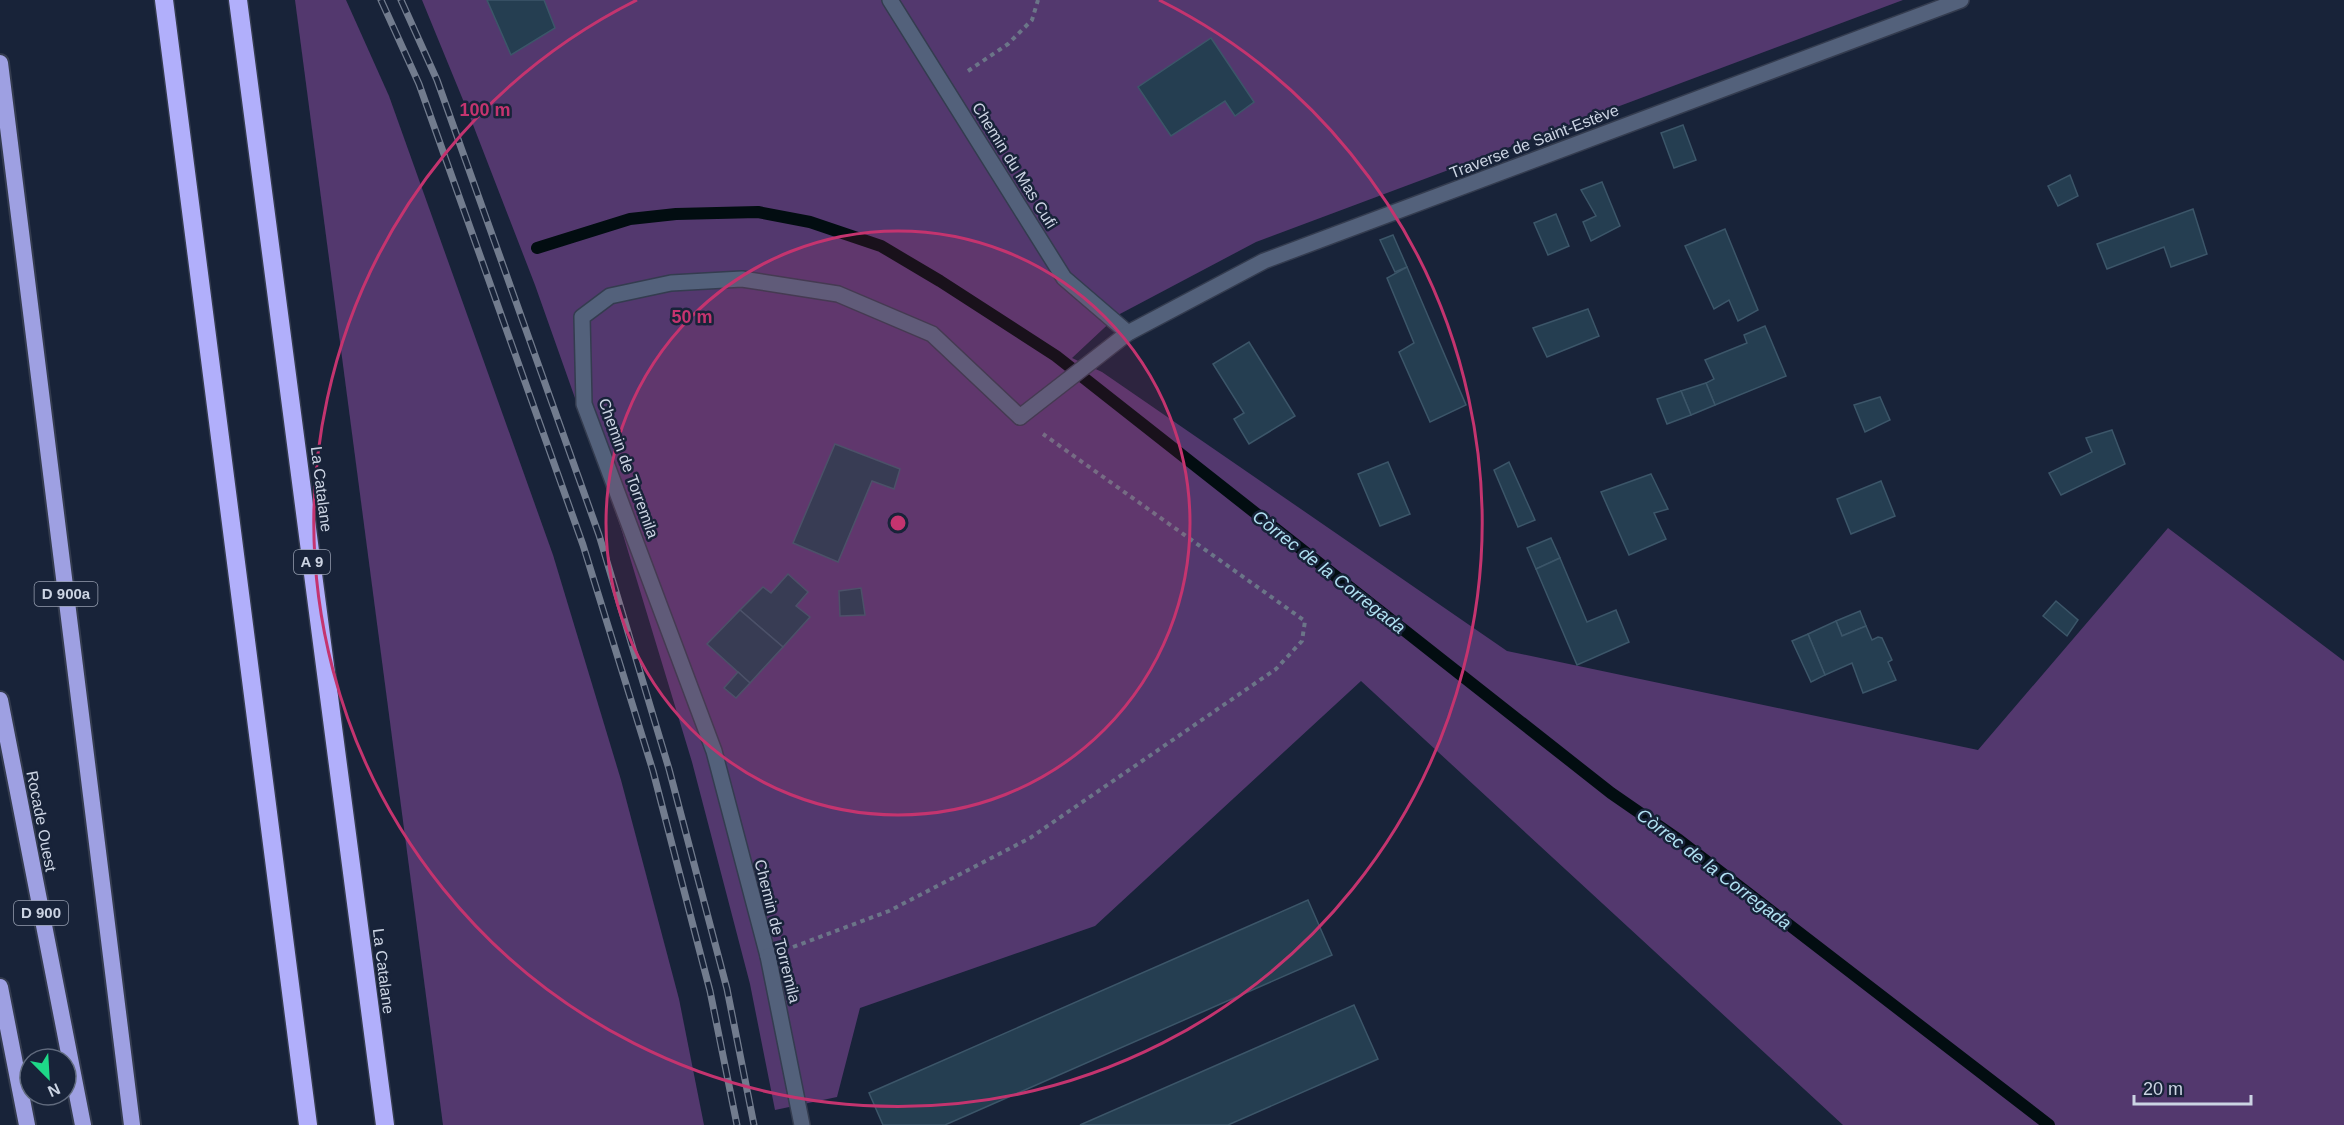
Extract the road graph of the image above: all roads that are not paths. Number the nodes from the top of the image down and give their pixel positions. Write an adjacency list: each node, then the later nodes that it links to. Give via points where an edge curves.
1 (164, 0): 12 (highway)
2 (238, 0): 13 (highway, La Catalane / A 9)
3 (890, 0): 6 (street, Chemin du Mas Cufi, via 1064,278)
4 (1961, 0): 6 (street, Traverse de Saint-Estève, via 1264,261)
5 (0, 63): 11 (highway, D 900a)
6 (1128, 333): 14 (street, Chemin de Torremila, via 1020,417 932,334 838,294 742,279 671,283 610,296 582,317 584,404 714,751 768,957)
7 (0, 700): 10 (highway, Rocade Ouest / D 900)
8 (0, 987): 9 (highway)
9 (27, 1125)
10 (83, 1125)
11 (132, 1125)
12 (308, 1125)
13 (385, 1125)
14 (802, 1125)

